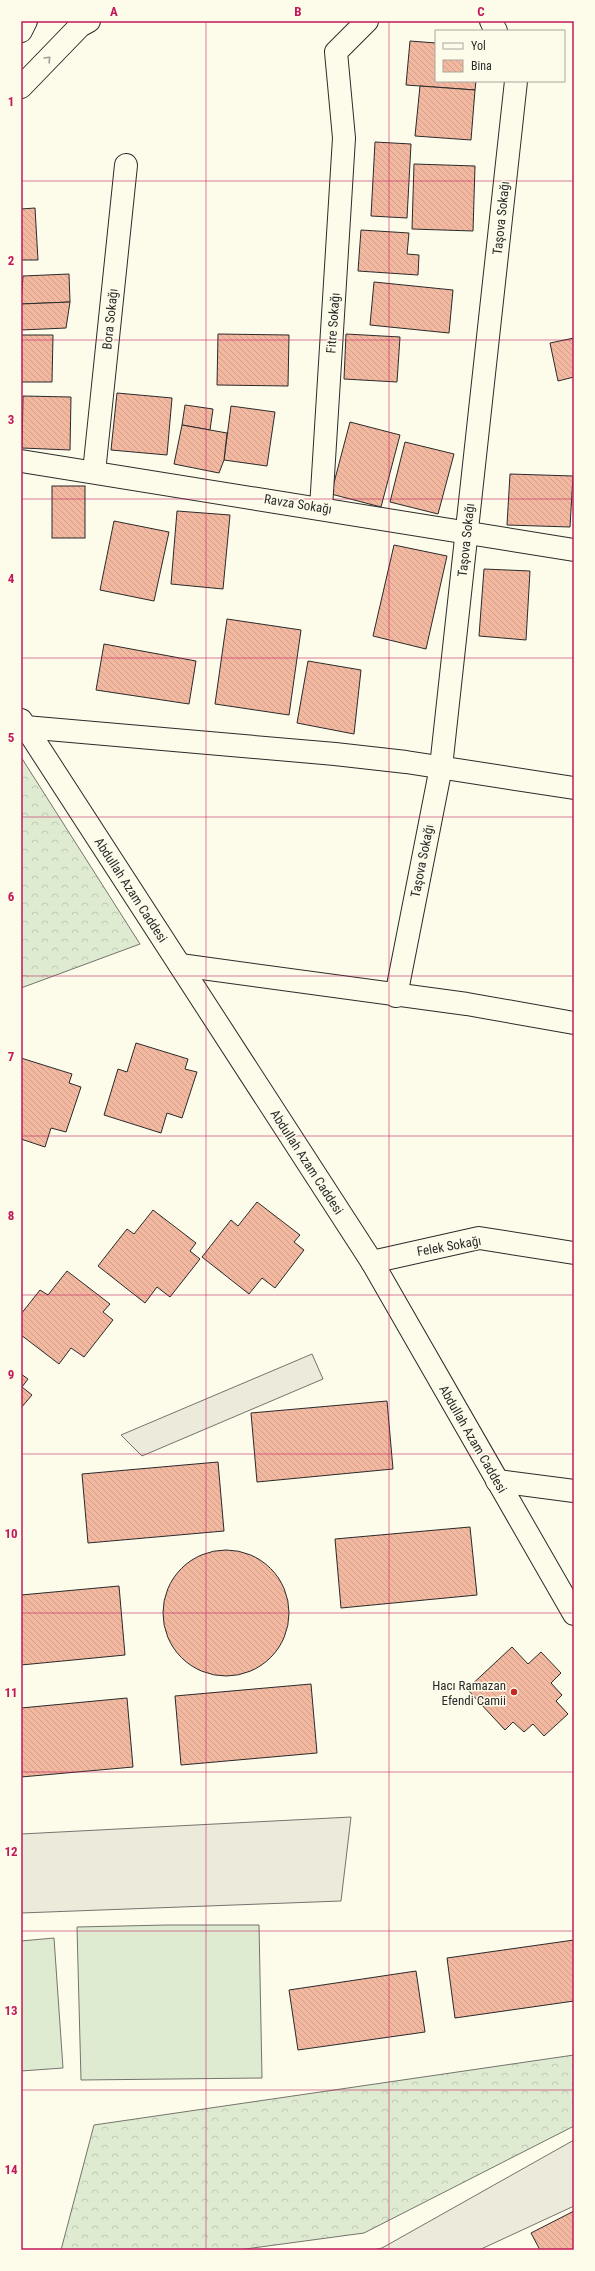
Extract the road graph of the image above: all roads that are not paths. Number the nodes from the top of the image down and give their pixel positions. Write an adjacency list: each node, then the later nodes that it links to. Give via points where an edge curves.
1 (26, 21): 6 (main road)
2 (89, 21): 8 (main road, one-way to 2, via 80,26)
3 (367, 21): 12 (main road, Fitre Sokağı, via 336,52 344,138)
4 (491, 21): 5 (main road)
5 (496, 30)
6 (21, 31)
7 (516, 82): 13 (main road, Taşova Sokağı)
8 (21, 87)
9 (126, 165): 11 (main road, Bora Sokağı)
10 (21, 461): 11 (main road, Ravza Sokağı)
11 (94, 472): 12 (main road, Ravza Sokağı)
12 (321, 508): 13 (main road, Ravza Sokağı)
13 (467, 531): 14 (main road, Ravza Sokağı); 16 (main road, Taşova Sokağı)
14 (574, 550)
15 (23, 723): 16 (main road); 18 (main road, Abdullah Azam Caddesi)
16 (440, 767): 17 (main road); 19 (main road, Taşova Sokağı)
17 (574, 788)
18 (180, 965): 19 (main road); 22 (main road, Abdullah Azam Caddesi)
19 (396, 996): 20 (main road, via 467,1004)
20 (574, 1023)
21 (574, 1253): 22 (main road, Felek Sokağı, via 479,1238)
22 (372, 1262): 23 (main road, Abdullah Azam Caddesi)
23 (497, 1481): 24 (main road); 25 (main road, Abdullah Azam Caddesi)
24 (574, 1491)
25 (574, 1614)

